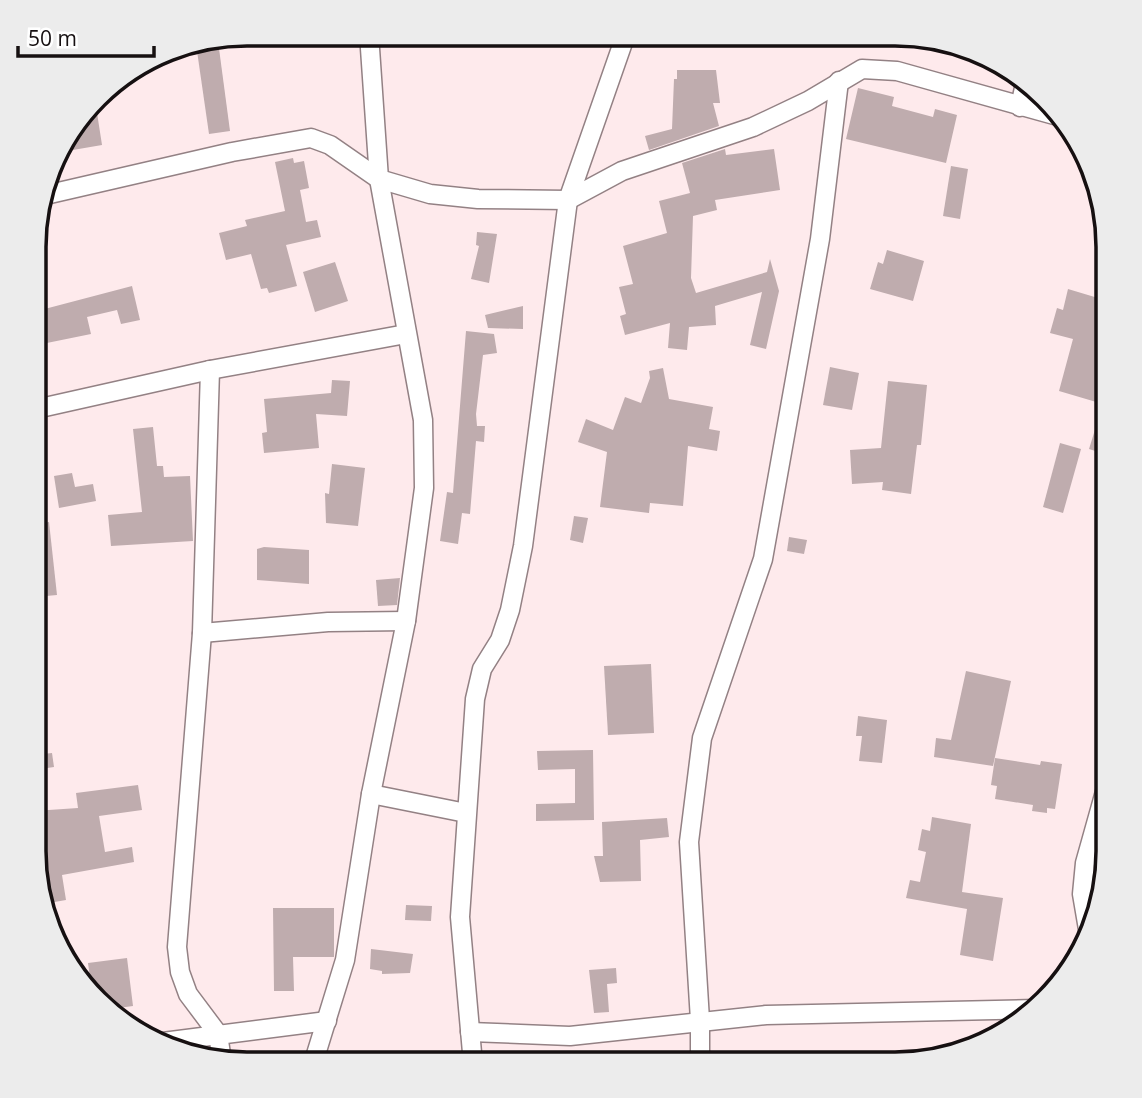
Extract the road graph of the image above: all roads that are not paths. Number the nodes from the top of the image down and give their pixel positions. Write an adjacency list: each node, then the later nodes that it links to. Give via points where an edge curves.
1 (370, 46): 7 (street)
2 (622, 46): 9 (street)
3 (839, 81): 5 (street, via 862,69 897,71); 9 (street, via 808,102 753,127 622,171); 20 (street, via 820,239 763,559 702,738 690,842)
4 (1024, 92): 5 (street)
5 (1020, 107): 6 (street)
6 (1046, 113)
7 (379, 179): 8 (street, via 330,145 311,138); 9 (street, via 430,194); 10 (street)
8 (53, 193)
9 (568, 200): 16 (street, via 523,546 510,610 500,640 482,669 475,698)
10 (406, 334): 11 (street); 13 (street, via 423,420 425,457)
11 (210, 370): 12 (street); 14 (street)
12 (46, 407)
13 (406, 621): 14 (street, via 328,622); 15 (street)
14 (202, 633): 23 (street, via 177,947 188,994)
15 (371, 794): 16 (street); 21 (street, via 345,960)
16 (466, 813): 22 (street, via 460,917)
17 (1096, 822): 18 (street, via 1084,863)
18 (1086, 916)
19 (1020, 1009): 20 (street, via 766,1014)
20 (700, 1020): 22 (street, via 570,1036); 28 (street)
21 (327, 1021): 23 (street); 26 (street)
22 (470, 1032): 27 (street)
23 (218, 1034): 24 (street); 25 (street)
24 (178, 1040)
25 (221, 1051)
26 (317, 1052)
27 (472, 1052)
28 (700, 1052)

